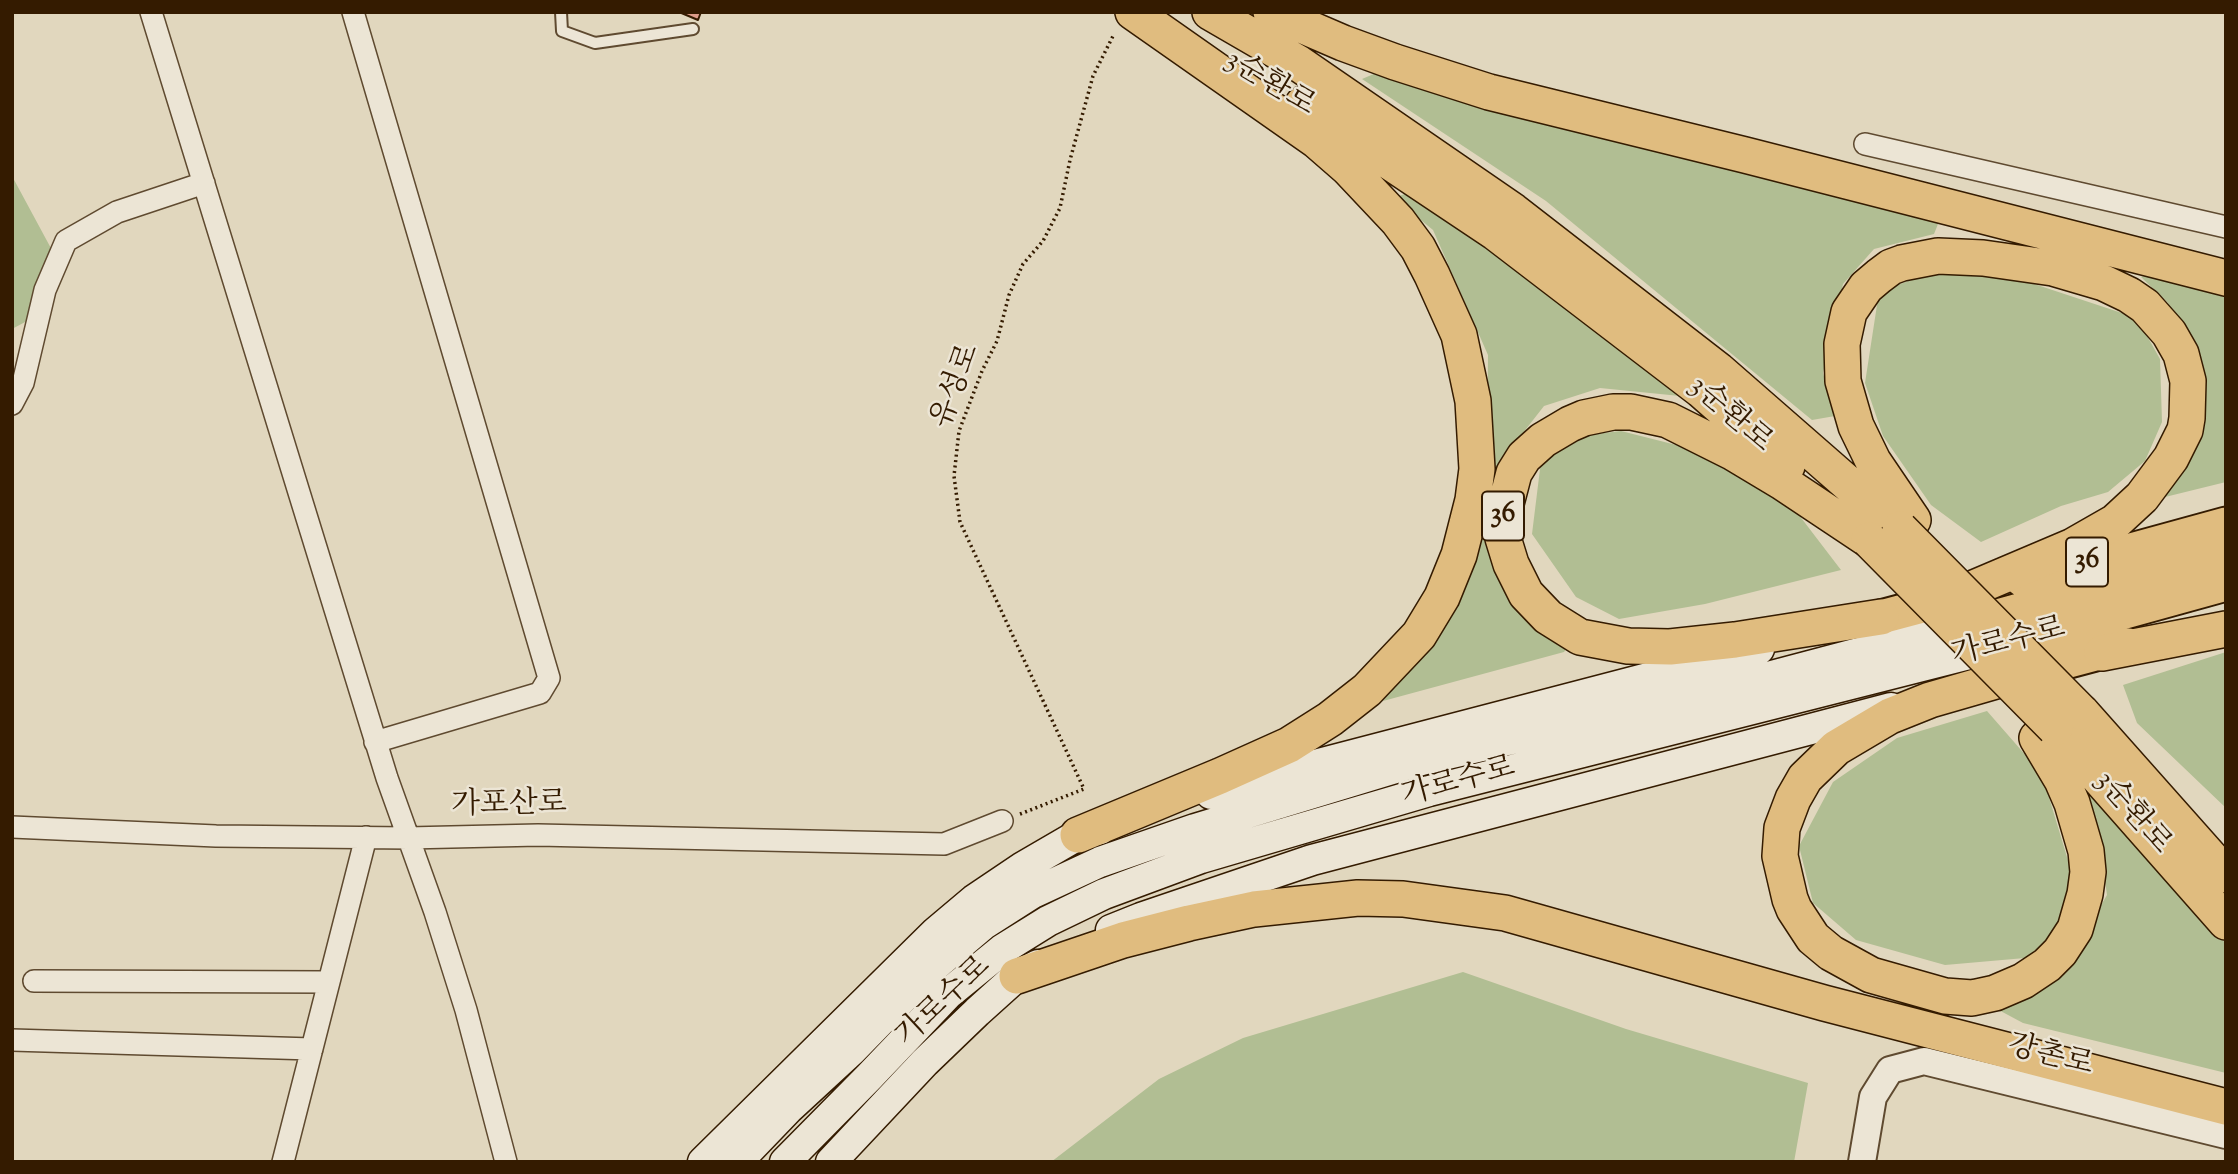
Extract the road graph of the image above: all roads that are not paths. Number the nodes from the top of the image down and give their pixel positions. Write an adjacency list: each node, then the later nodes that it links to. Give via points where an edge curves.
1 (152, 12): 10 (street)
2 (353, 12): 26 (street, via 549,678 540,693)
3 (561, 12): 8 (lane, via 562,31 595,43)
4 (1146, 12): 15 (highway, 3순환로, via 1278,88 1496,233)
5 (1210, 12): 15 (highway, 3순환로, via 1298,63 1513,211 1718,370)
6 (1271, 12): 12 (highway, via 1343,43 1489,92)
7 (1123, 24): 29 (highway, via 1317,141 1398,221 1418,248 1459,335 1473,401 1476,469 1459,555 1442,597 1419,635 1367,690 1289,744)
8 (693, 29)
9 (1865, 144): 11 (street)
10 (204, 183): 13 (street, via 117,212 66,241 45,290 23,383); 26 (street)
11 (2226, 227)
12 (2226, 278)
13 (12, 404)
14 (2226, 524): 18 (main road, 36)
15 (1894, 530): 18 (highway, via 1843,381 1842,344 1849,312 1866,287 1891,267 1938,256 2053,268 2129,295 2169,333 2186,373 2187,418 2171,458 2142,497 2115,522 2073,546); 20 (highway, 36, via 1782,482 1668,420 1632,412 1584,418 1543,440 1514,473 1503,515 1503,538 1526,594 1548,617 1580,636 1628,646 1670,647); 21 (highway, bridge); 21 (highway, 3순환로 / 36, bridge)
16 (2226, 553): 21 (main road, 가로수로)
17 (2226, 584): 24 (main road, 가로수로)
18 (1948, 599): 20 (main road, 36)
19 (2226, 615): 23 (main road, 가로수로)
20 (1881, 617): 29 (main road, 가로수로, via 1246,783)
21 (1975, 624): 24 (highway, 3순환로, bridge); 25 (highway, bridge); 42 (main road, 가로수로, via 1685,699 1422,760 1100,862 1031,894 984,923)
22 (2226, 629): 23 (highway)
23 (2102, 653): 24 (main road, 가로수로)
24 (2014, 657): 25 (highway, 3순환로, bridge); 25 (highway, via 1930,701 1890,716 1836,748 1805,778 1782,828 1780,856 1790,900 1813,938 1871,975 1945,996 1972,998 1996,993 2047,965 2075,929 2088,872 2087,851 2062,780); 35 (main road, 가로수로, via 1312,860 1141,918); 38 (main road, 가로수로, via 1429,791 1201,858 1104,894 1048,921 1003,949)
25 (2066, 721): 32 (highway); 33 (highway, 3순환로); 34 (highway, 3순환로)
26 (375, 742): 31 (street)
27 (1002, 821): 31 (street, 가포산로, via 944,844 538,835)
28 (12, 827): 30 (street, 가포산로)
29 (1078, 835): 47 (main road, 가로수로, via 1013,873 936,932)
30 (366, 837): 31 (street, 가포산로); 37 (street)
31 (408, 838): 46 (street, via 466,1010)
32 (2226, 843)
33 (2226, 875)
34 (2226, 922)
35 (1017, 976): 38 (main road); 41 (highway, via 1123,940 1254,909 1358,898 1416,900 1505,913 1824,1003); 43 (main road, 가로수로)
36 (34, 981): 37 (street)
37 (329, 982): 40 (street)
38 (912, 1031): 43 (main road); 50 (main road, 가로수로)
39 (12, 1040): 40 (street)
40 (312, 1049): 45 (street)
41 (2226, 1107)
42 (788, 1109): 48 (main road, 가로수로); 49 (main road, 가로수로)
43 (875, 1115): 51 (main road, 가로수로)
44 (2226, 1135): 52 (street, 강촌로, via 1924,1061 1890,1070 1873,1097)
45 (283, 1162)
46 (506, 1162)
47 (703, 1162)
48 (721, 1162)
49 (737, 1162)
50 (785, 1162)
51 (831, 1162)
52 (1862, 1162)

